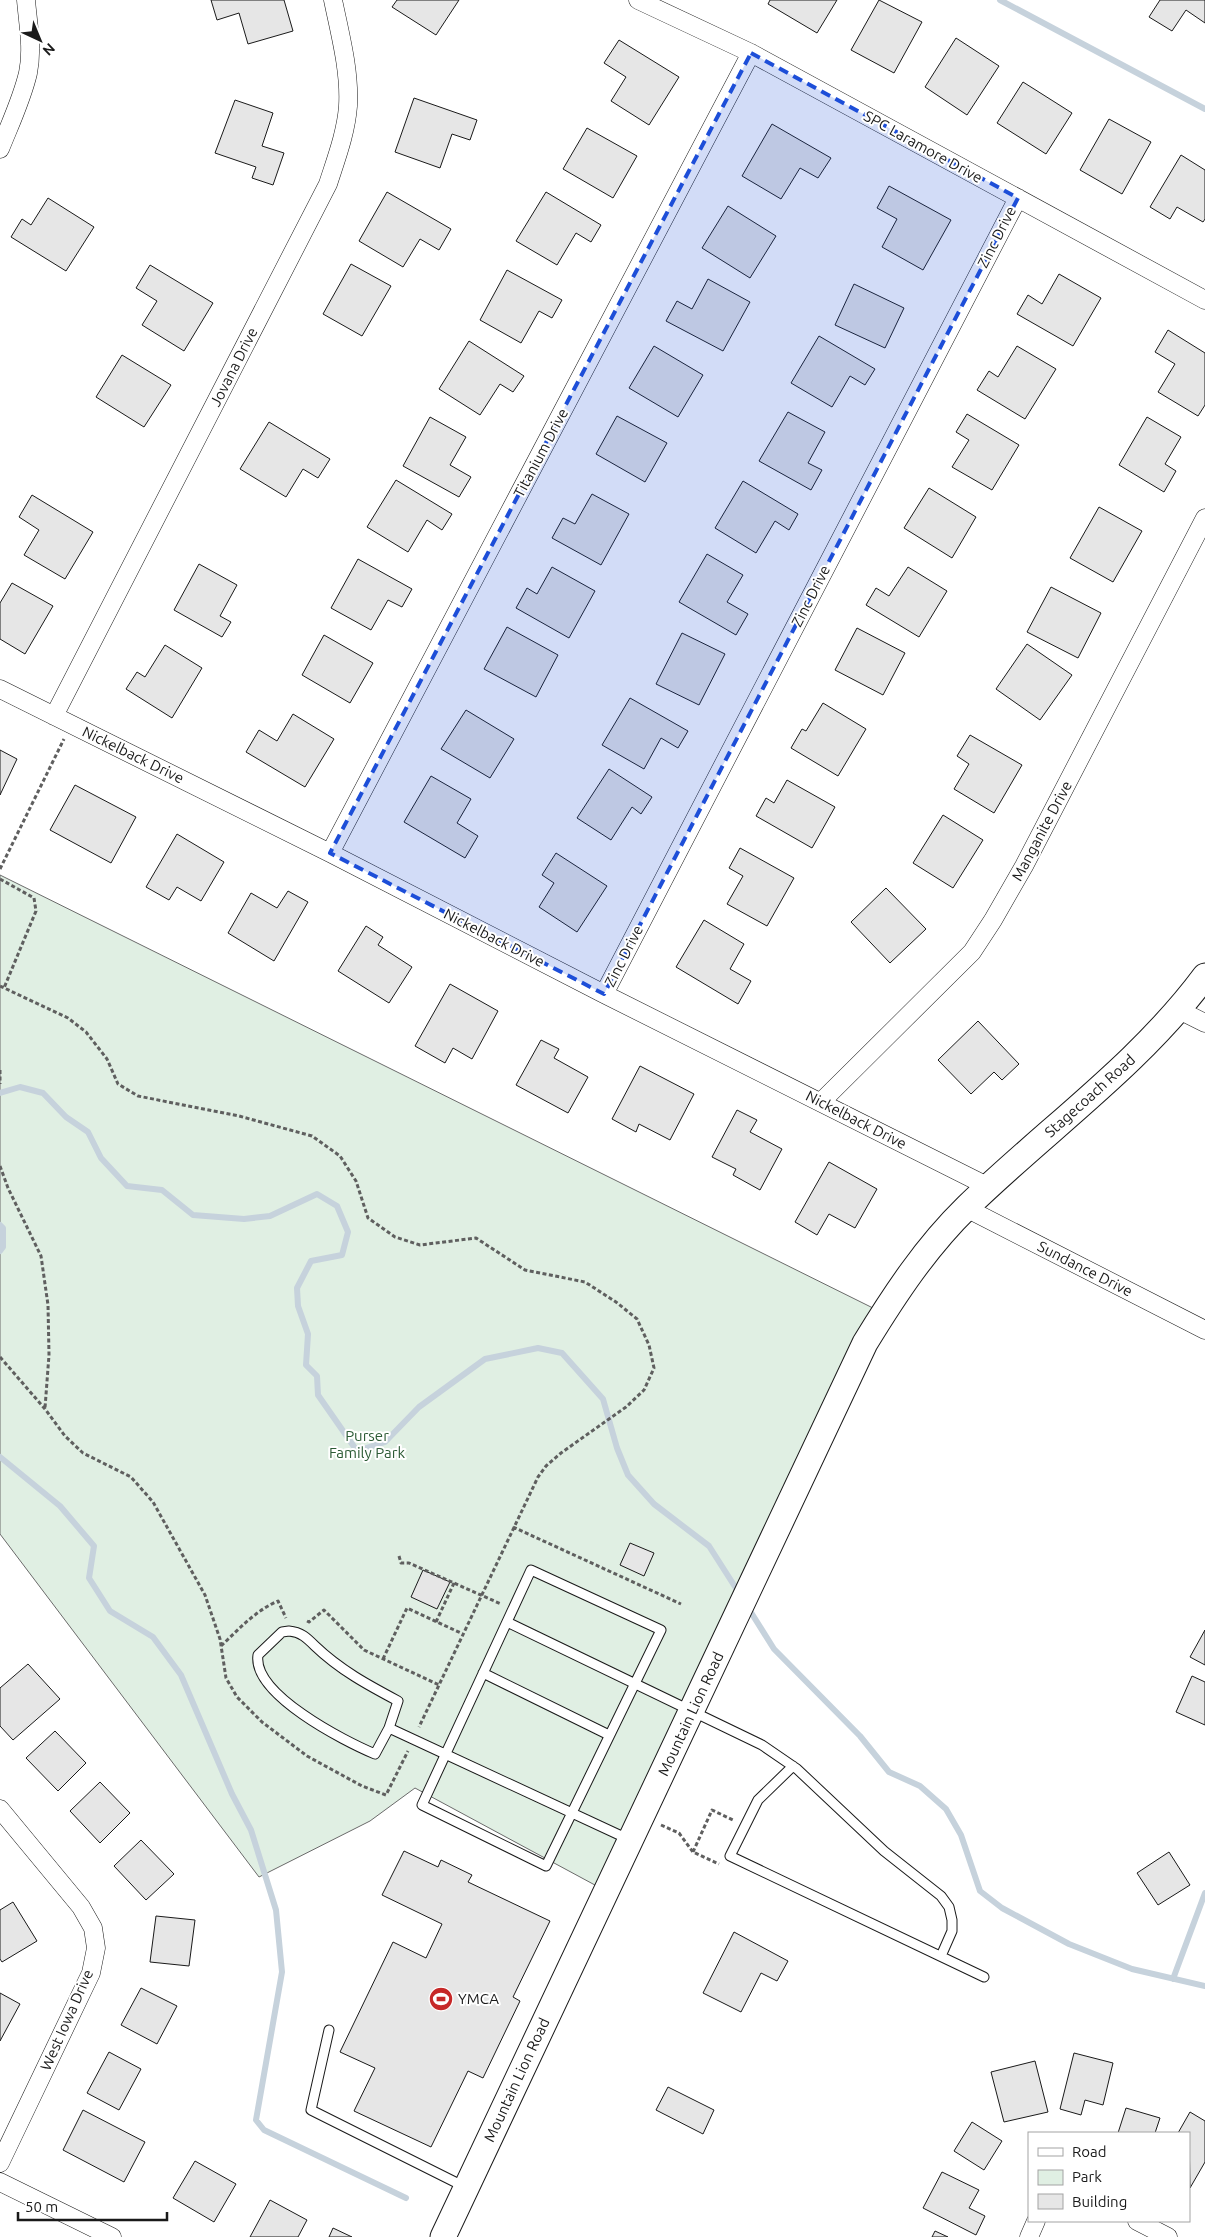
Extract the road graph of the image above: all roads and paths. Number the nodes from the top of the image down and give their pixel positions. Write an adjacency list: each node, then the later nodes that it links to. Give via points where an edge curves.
1 (26, 0): 5 (street, via 30,37 28,72)
2 (333, 0): 10 (street, Jovana Drive, via 345,58 348,106 328,184)
3 (638, 0): 4 (street, SPC Laramore Drive)
4 (752, 53): 6 (street, SPC Laramore Drive); 12 (street, Titanium Drive)
5 (0, 149)
6 (1018, 198): 7 (street, SPC Laramore Drive); 17 (street, Zinc Drive)
7 (1205, 300)
8 (1205, 518): 22 (street, Manganite Drive, via 994,920 972,952)
9 (0, 689): 10 (street, Nickelback Drive)
10 (54, 716): 11 (street, Nickelback Drive)
11 (72, 725): 12 (street, Nickelback Drive); 13 (path)
12 (330, 853): 17 (street, Nickelback Drive)
13 (0, 869)
14 (0, 879): 16 (path, via 34,898 36,911)
15 (1205, 976): 18 (street, Stagecoach Road)
16 (2, 987): 29 (path, via 68,1018 86,1032 107,1059 118,1084 138,1096 239,1116 312,1136 340,1156 356,1181 368,1218 395,1237 420,1245 476,1238 525,1270 585,1282 638,1319 654,1368 644,1390 546,1466)
17 (604, 994): 22 (street, Nickelback Drive)
18 (1179, 1010): 19 (street); 24 (street, Stagecoach Road, via 1154,1038)
19 (1205, 1023)
20 (0, 1070): 21 (path)
21 (0, 1083)
22 (821, 1102): 24 (street, Nickelback Drive)
23 (0, 1166): 28 (path, via 41,1256 49,1355)
24 (989, 1187): 25 (street, Stagecoach Road)
25 (966, 1208): 26 (street, Sundance Drive); 41 (street, Mountain Lion Road, via 895,1294 866,1342)
26 (1205, 1330)
27 (0, 1357): 28 (path)
28 (45, 1408): 44 (path, via 65,1436 83,1453 131,1477 153,1502 205,1595 220,1639 226,1678 237,1697 262,1722 327,1768 386,1794)
29 (513, 1527): 32 (path); 33 (path)
30 (399, 1556): 31 (path, via 401,1563 409,1563)
31 (454, 1583): 32 (path); 35 (path)
32 (481, 1595): 34 (path); 37 (path)
33 (681, 1604)
34 (512, 1610): 36 (lane); 40 (lane, via 531,1570 661,1630)
35 (436, 1622): 37 (path); 38 (path, via 407,1608)
36 (507, 1622): 39 (lane); 40 (lane)
37 (463, 1634): 44 (path)
38 (383, 1659)
39 (483, 1673): 43 (lane); 45 (lane)
40 (635, 1684): 41 (lane); 43 (lane)
41 (692, 1711): 46 (lane, via 762,1746); 49 (street, Mountain Lion Road)
42 (389, 1728): 42 (lane, via 398,1701 352,1676 298,1631 282,1632 258,1655 262,1679 297,1711 345,1741 375,1754); 44 (lane)
43 (609, 1736): 48 (lane)
44 (414, 1739): 45 (lane)
45 (446, 1754): 48 (lane); 48 (lane, via 422,1805 546,1866)
46 (792, 1766): 50 (lane, via 758,1800); 54 (lane, via 884,1851 941,1896 949,1907 952,1920 952,1931)
47 (0, 1810): 57 (street, West Iowa Drive, via 81,1906 93,1928 96,1948 91,1973)
48 (571, 1813): 51 (lane)
49 (643, 1815): 51 (street, Mountain Lion Road); 52 (path, via 679,1833)
50 (745, 1825): 52 (path, via 712,1810); 53 (lane)
51 (631, 1840): 59 (street, Mountain Lion Road)
52 (693, 1852): 53 (path, via 725,1866)
53 (730, 1856): 54 (lane)
54 (941, 1956): 55 (lane)
55 (984, 1977)
56 (329, 2030): 59 (lane, via 311,2110)
57 (0, 2163)
58 (0, 2182): 62 (street)
59 (466, 2187): 63 (street, Mountain Lion Road)
60 (1036, 2222): 64 (street)
61 (1139, 2222): 65 (street)
62 (112, 2237)
63 (443, 2237)
64 (1028, 2237)
65 (1168, 2237)

